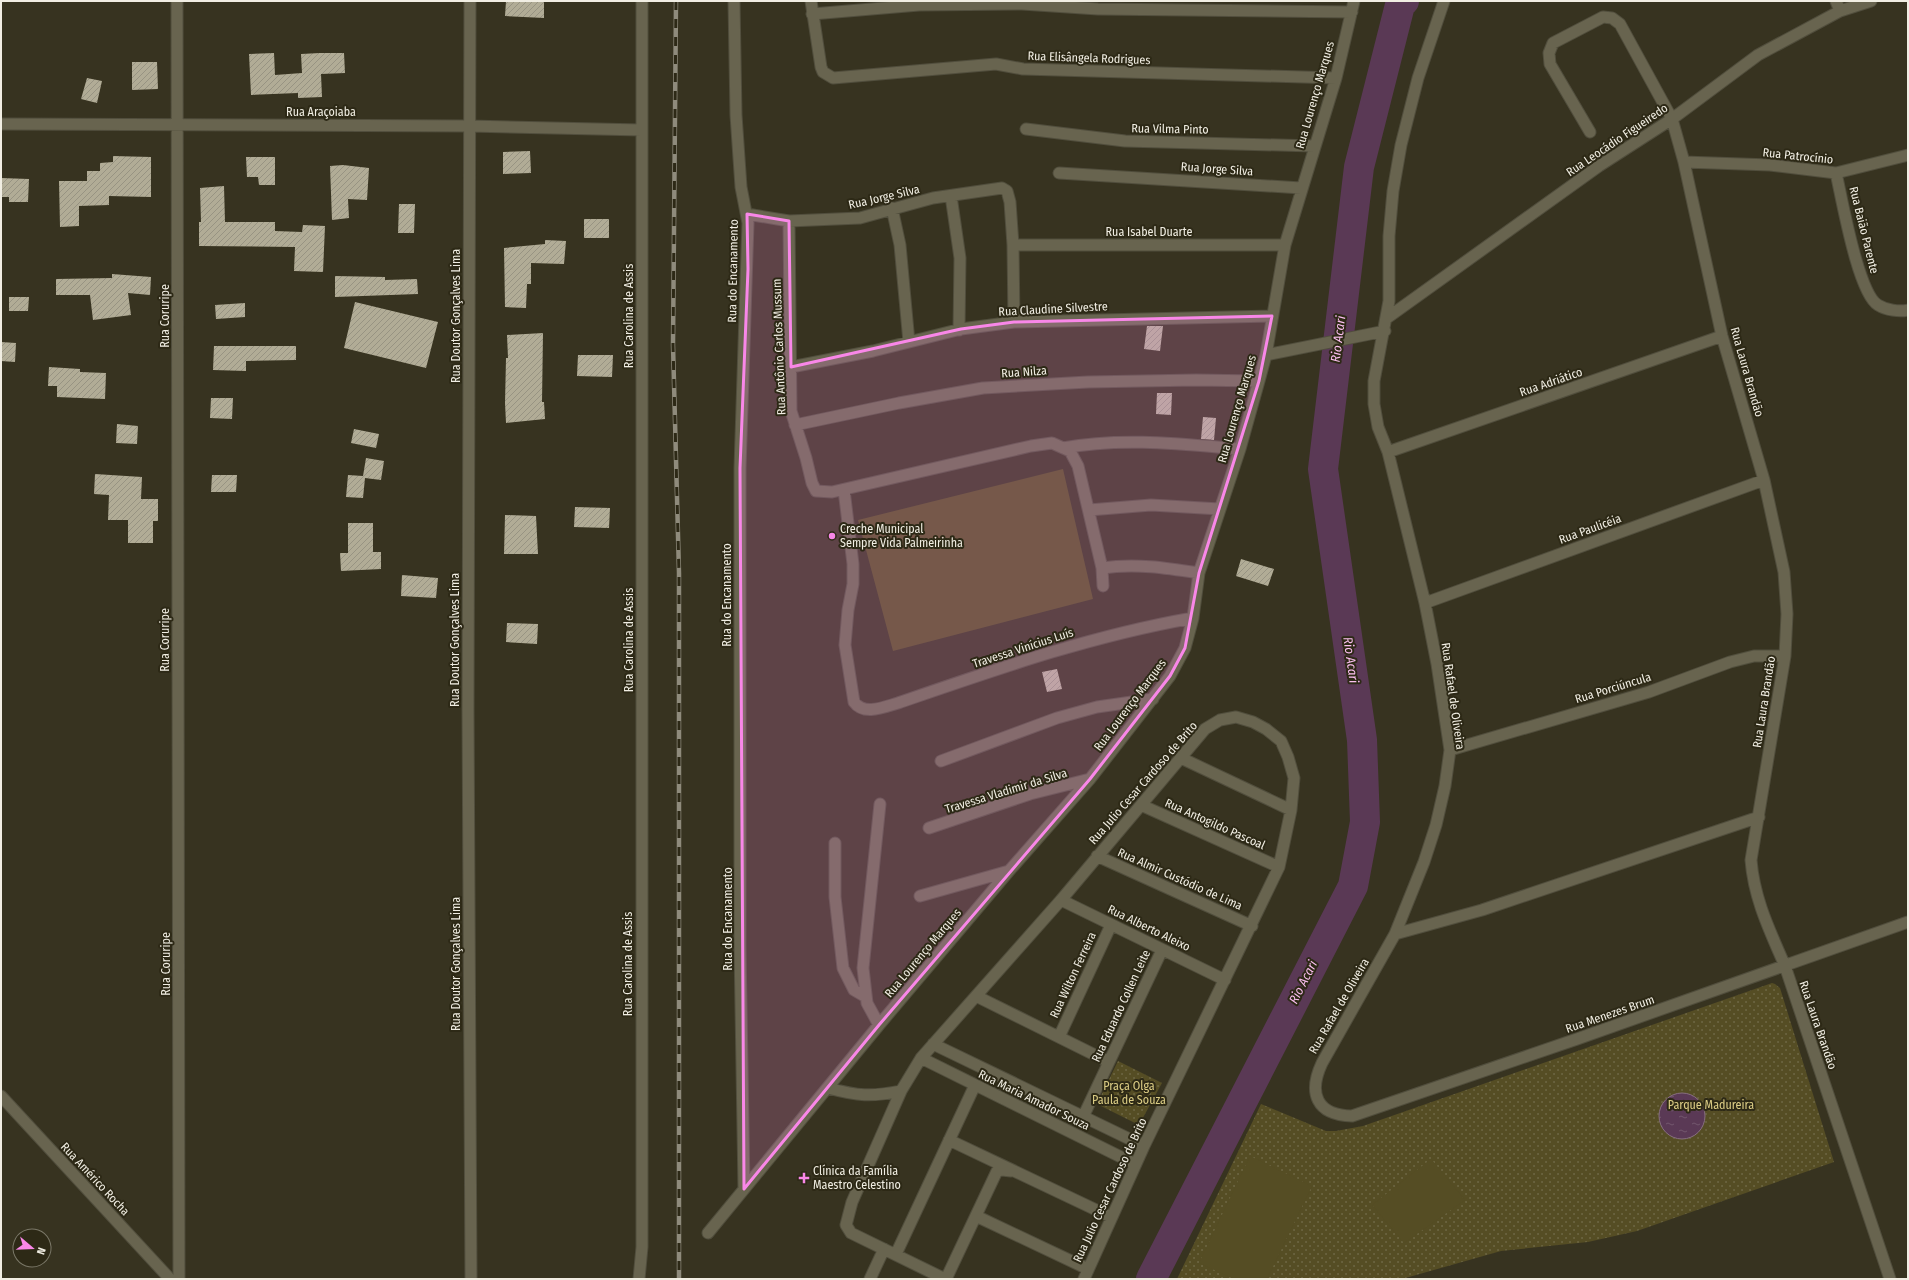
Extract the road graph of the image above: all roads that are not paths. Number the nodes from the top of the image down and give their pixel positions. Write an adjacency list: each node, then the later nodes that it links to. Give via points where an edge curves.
1 (177, 1): 14 (street, Rua Coruripe)
2 (470, 1): 15 (street, Rua Doutor Gonçalves Lima)
3 (642, 1): 17 (street, Rua Carolina de Assis)
4 (734, 1): 27 (street, Rua do Encanamento, via 736,115)
5 (811, 1): 10 (street)
6 (1444, 1): 33 (street, Rua Rafael de Oliveira, via 1418,78 1401,145 1389,236)
7 (1871, 1): 9 (street, Rua Leocádio Figueiredo)
8 (1353, 6): 10 (street, via 1098,9 1015,4 919,6); 11 (street, Rua Lourenço Marques)
9 (1838, 6): 12 (street, Rua Leocádio Figueiredo, via 1758,55)
10 (812, 14): 11 (street, Rua Elisângela Rodrigues, via 820,67 827,76 833,78 996,64 1023,69)
11 (1336, 78): 19 (street, Rua Lourenço Marques)
12 (1672, 119): 18 (street, Rua Laura Brandão, via 1620,24 1612,18 1603,17 1553,44 1550,53 1550,64); 21 (street, Rua Laura Brandão); 33 (street, Rua Leocádio Figueiredo, via 1599,166)
13 (1, 124): 14 (street, Rua Araçoiaba)
14 (178, 125): 15 (street, Rua Araçoiaba); 105 (street, Rua Coruripe)
15 (470, 126): 17 (street, Rua Araçoiaba); 106 (street, Rua Doutor Gonçalves Lima)
16 (1026, 129): 19 (street, Rua Vilma Pinto, via 1125,141)
17 (642, 130): 107 (street, Rua Carolina de Assis, via 642,1247)
18 (1590, 132)
19 (1314, 146): 24 (street, Rua Lourenço Marques)
20 (1908, 155): 23 (street, Rua Patrocínio)
21 (1684, 162): 23 (street, Rua Patrocínio, via 1770,165); 37 (street, Rua Laura Brandão)
22 (1059, 173): 24 (street, Rua Jorge Silva)
23 (1836, 173): 31 (street, Rua Baião Parente, via 1861,277 1870,297 1878,305 1891,310)
24 (1301, 188): 30 (street, Rua Lourenço Marques)
25 (951, 196): 26 (street, Rua Jorge Silva); 29 (street, Rua Jorge Silva, via 1002,188 1007,191); 35 (street, via 960,258)
26 (892, 208): 28 (street, Rua Jorge Silva, via 860,218); 38 (street, via 900,245)
27 (747, 214): 28 (street, Rua Jorge Silva); 96 (street, Rua do Encanamento, via 748,269 740,468 740,946)
28 (788, 221): 40 (street, Rua Antônio Carlos Mussum)
29 (1013, 244): 30 (street, Rua Isabel Duarte); 34 (street)
30 (1285, 245): 32 (street, Rua Lourenço Marques)
31 (1908, 310)
32 (1272, 316): 34 (street, Rua Claudine Silvestre); 39 (street, Rua Lourenço Marques)
33 (1388, 318): 36 (street, Rua Rafael de Oliveira)
34 (1014, 322): 35 (street, Rua Claudine Silvestre)
35 (959, 330): 38 (street, Rua Claudine Silvestre)
36 (1385, 331): 39 (street); 45 (street, Rua Rafael de Oliveira, via 1374,381 1374,404 1378,427)
37 (1722, 336): 45 (street, Rua Adriático); 46 (street, Rua Laura Brandão)
38 (909, 342): 40 (street, Rua Claudine Silvestre)
39 (1266, 355): 41 (street, Rua Lourenço Marques)
40 (791, 367): 42 (street, Rua Antônio Carlos Mussum, via 791,411)
41 (1259, 381): 42 (street, Rua Nilza, via 1088,382 983,388); 44 (street, Rua Lourenço Marques)
42 (795, 425): 47 (street, Rua Antônio Carlos Mussum, via 816,492)
43 (1063, 448): 44 (street, via 1094,443 1151,442); 47 (street, via 1052,444 1031,446); 49 (street, via 1074,456)
44 (1240, 449): 48 (street, Rua Lourenço Marques)
45 (1388, 452): 53 (street, Rua Rafael de Oliveira)
46 (1764, 480): 53 (street, Rua Paulicéia); 55 (street, Rua Laura Brandão, via 1784,572 1787,614)
47 (844, 490): 54 (street, Travessa Vinícius Luís, via 853,564 846,645 854,702 863,709 873,710 898,703 1048,652 1109,635)
48 (1220, 509): 49 (street, via 1151,505); 51 (street, Rua Lourenço Marques)
49 (1089, 510): 50 (street)
50 (1102, 568): 51 (street, via 1137,565); 52 (street)
51 (1200, 573): 54 (street, Rua Lourenço Marques)
52 (1103, 586)
53 (1425, 603): 57 (street, Rua Rafael de Oliveira)
54 (1193, 618): 56 (street, Rua Lourenço Marques, via 1185,648 1170,676)
55 (1785, 656): 57 (street, Rua Porciúncula, via 1754,656 1730,662 1649,692); 64 (street, Rua Laura Brandão)
56 (1153, 699): 59 (street, via 1097,707 1057,718); 60 (street, Rua Lourenço Marques)
57 (1450, 750): 75 (street, Rua Rafael de Oliveira, via 1436,825)
58 (1181, 758): 62 (street, Rua Julio Cesar Cardoso de Brito); 63 (street); 63 (street, Rua Julio Cesar Cardoso de Brito, via 1205,730 1220,720 1236,717 1253,722 1281,741 1288,757 1294,778)
59 (941, 761)
60 (1090, 779): 65 (street, Travessa Vladimir da Silva, via 1030,794); 69 (street, Rua Lourenço Marques)
61 (880, 804): 80 (street, via 862,968)
62 (1141, 805): 67 (street, Rua Julio Cesar Cardoso de Brito); 68 (street, Rua Antogildo Pascoal)
63 (1291, 810): 68 (street, Rua Julio Cesar Cardoso de Brito)
64 (1759, 817): 75 (street, via 1482,910); 77 (street, Rua Laura Brandão, via 1751,860 1753,883)
65 (929, 828)
66 (835, 843): 80 (street, via 835,897 844,968 854,990)
67 (1097, 856): 71 (street, Rua Julio Cesar Cardoso de Brito); 74 (street, Rua Almir Custódio de Lima)
68 (1279, 867): 74 (street, Rua Julio Cesar Cardoso de Brito)
69 (1009, 871): 70 (street); 81 (street, Rua Lourenço Marques)
70 (920, 896)
71 (1061, 900): 73 (street, Rua Alberto Aleixo); 79 (street, Rua Julio Cesar Cardoso de Brito)
72 (1908, 922): 77 (street, Rua Menezes Brum)
73 (1111, 925): 76 (street, Rua Alberto Aleixo); 82 (street, Rua Wilton Ferreira)
74 (1252, 926): 78 (street, Rua Julio Cesar Cardoso de Brito)
75 (1395, 934): 90 (street, Rua Rafael de Oliveira, via 1316,1075 1315,1094)
76 (1162, 950): 78 (street, Rua Alberto Aleixo); 85 (street, Rua Eduardo Collen Leite)
77 (1785, 966): 90 (street, Rua Menezes Brum, via 1352,1116 1335,1115); 109 (street, Rua Laura Brandão)
78 (1225, 980): 93 (street, Rua Julio Cesar Cardoso de Brito)
79 (976, 996): 82 (street); 83 (street, Rua Julio Cesar Cardoso de Brito)
80 (866, 997): 81 (street, via 867,1004)
81 (879, 1025): 87 (street, Rua Lourenço Marques)
82 (1059, 1037): 85 (street)
83 (933, 1044): 84 (street, Rua Julio Cesar Cardoso de Brito); 91 (street, Rua Maria Amador Souza)
84 (921, 1058): 86 (street, Rua Maria Amador Souza); 88 (street, Rua Julio Cesar Cardoso de Brito)
85 (1109, 1062): 91 (street, Rua Eduardo Collen Leite)
86 (975, 1085): 92 (street); 94 (street, Rua Maria Amador Souza)
87 (828, 1088): 88 (street, via 866,1096); 96 (street, Rua Lourenço Marques)
88 (901, 1091): 100 (street, Rua Julio Cesar Cardoso de Brito, via 852,1202 846,1224 851,1233)
89 (1, 1096): 104 (street, Rua Américo Rocha)
90 (1320, 1104)
91 (1083, 1117): 93 (street, Rua Maria Amador Souza)
92 (949, 1140): 95 (street); 101 (street)
93 (1144, 1146): 94 (street, Rua Julio Cesar Cardoso de Brito)
94 (1135, 1164): 98 (street, Rua Julio Cesar Cardoso de Brito)
95 (1009, 1171): 97 (street, via 997,1172); 98 (street)
96 (744, 1189): 99 (street, Rua Lourenço Marques)
97 (976, 1216): 102 (street); 103 (street)
98 (1111, 1217): 102 (street, Rua Julio Cesar Cardoso de Brito)
99 (708, 1233)
100 (884, 1249): 101 (street, Rua Julio Cesar Cardoso de Brito); 108 (street)
101 (896, 1254): 103 (street, Rua Julio Cesar Cardoso de Brito)
102 (1086, 1274)
103 (940, 1278)
104 (170, 1279)
105 (179, 1279)
106 (470, 1279)
107 (639, 1279)
108 (870, 1279)
109 (1890, 1279)

